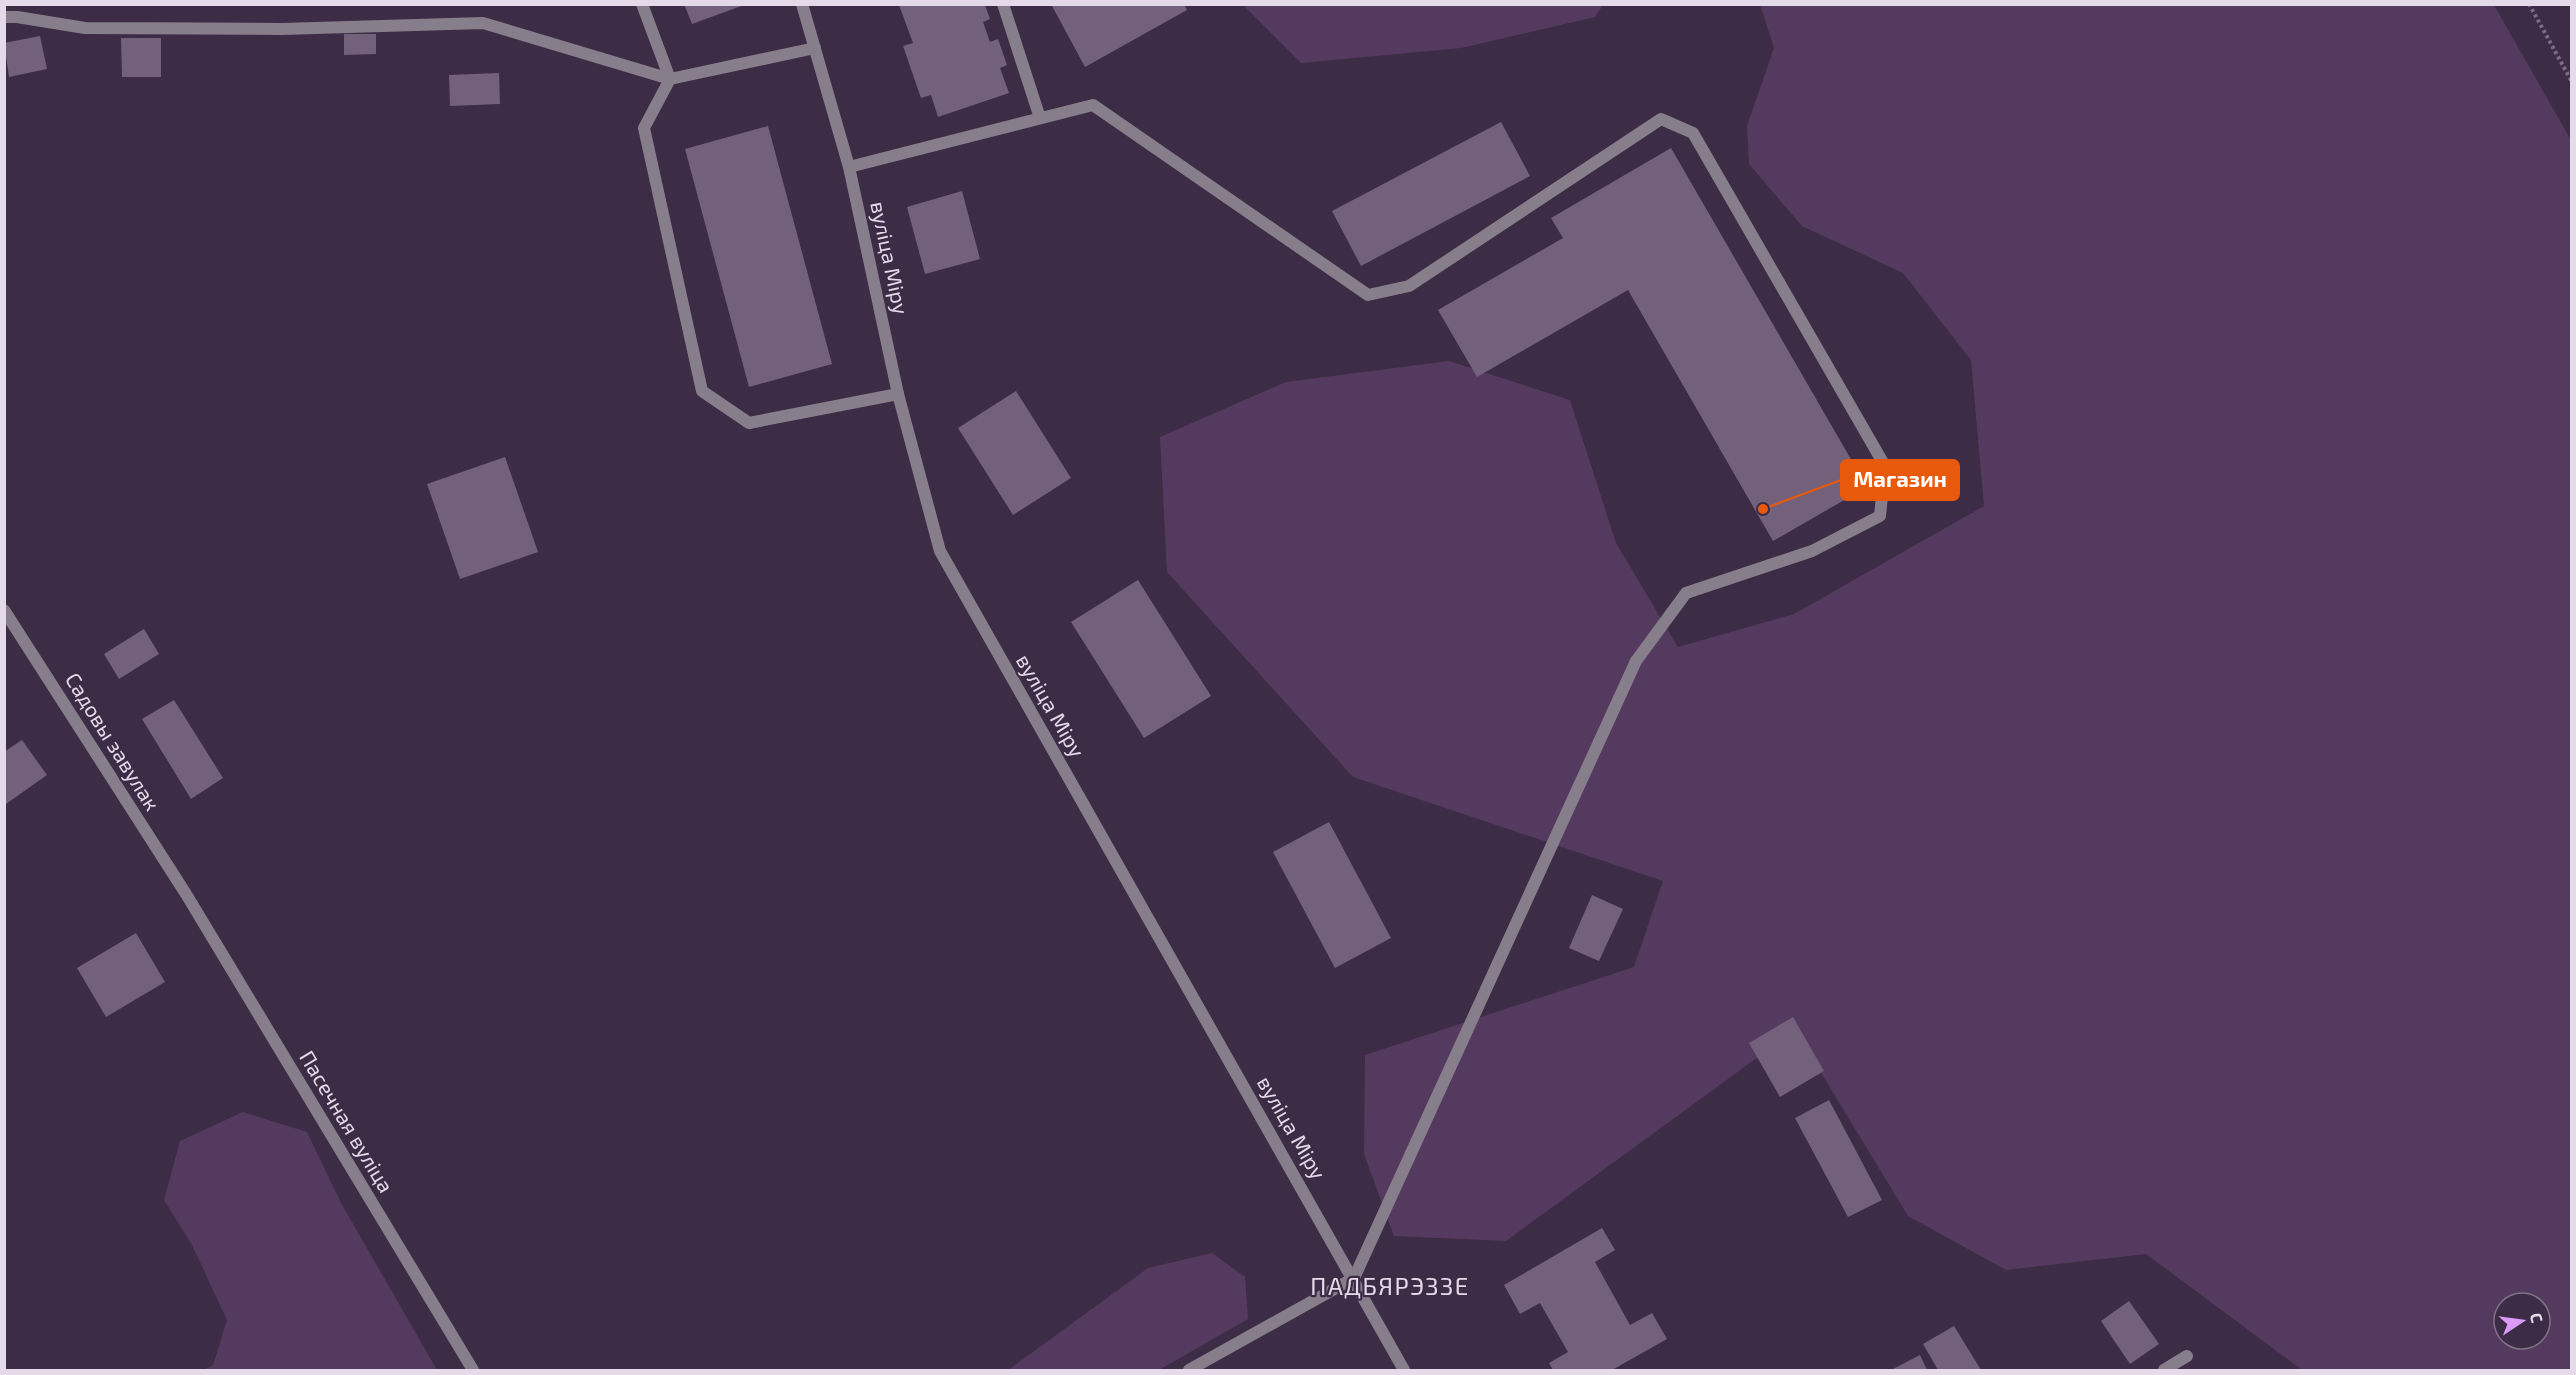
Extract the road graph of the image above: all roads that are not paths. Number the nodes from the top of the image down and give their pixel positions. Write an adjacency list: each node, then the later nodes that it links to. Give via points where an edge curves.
1 (642, 4): 6 (street)
2 (802, 4): 5 (street, вуліца Міру)
3 (1003, 4): 7 (street)
4 (4, 17): 6 (street, via 85,28 282,29 483,23)
5 (815, 48): 6 (street); 8 (street, вуліца Міру)
6 (670, 79): 9 (street, via 644,128 702,391 749,423)
7 (1040, 118): 8 (street); 12 (street, via 1093,105 1368,296 1408,286 1661,118 1693,133 1885,466 1880,516 1812,551 1686,593 1636,661)
8 (849, 167): 9 (street, вуліца Міру)
9 (898, 394): 12 (street, вуліца Міру, via 940,551)
10 (4, 610): 11 (street, Садовы завулак)
11 (186, 894): 14 (street, Пасечная вуліца)
12 (1354, 1278): 15 (street); 16 (street, вуліца Міру)
13 (2187, 1356): 17 (street)
14 (473, 1371)
15 (1189, 1371)
16 (1404, 1371)
17 (2164, 1371)

